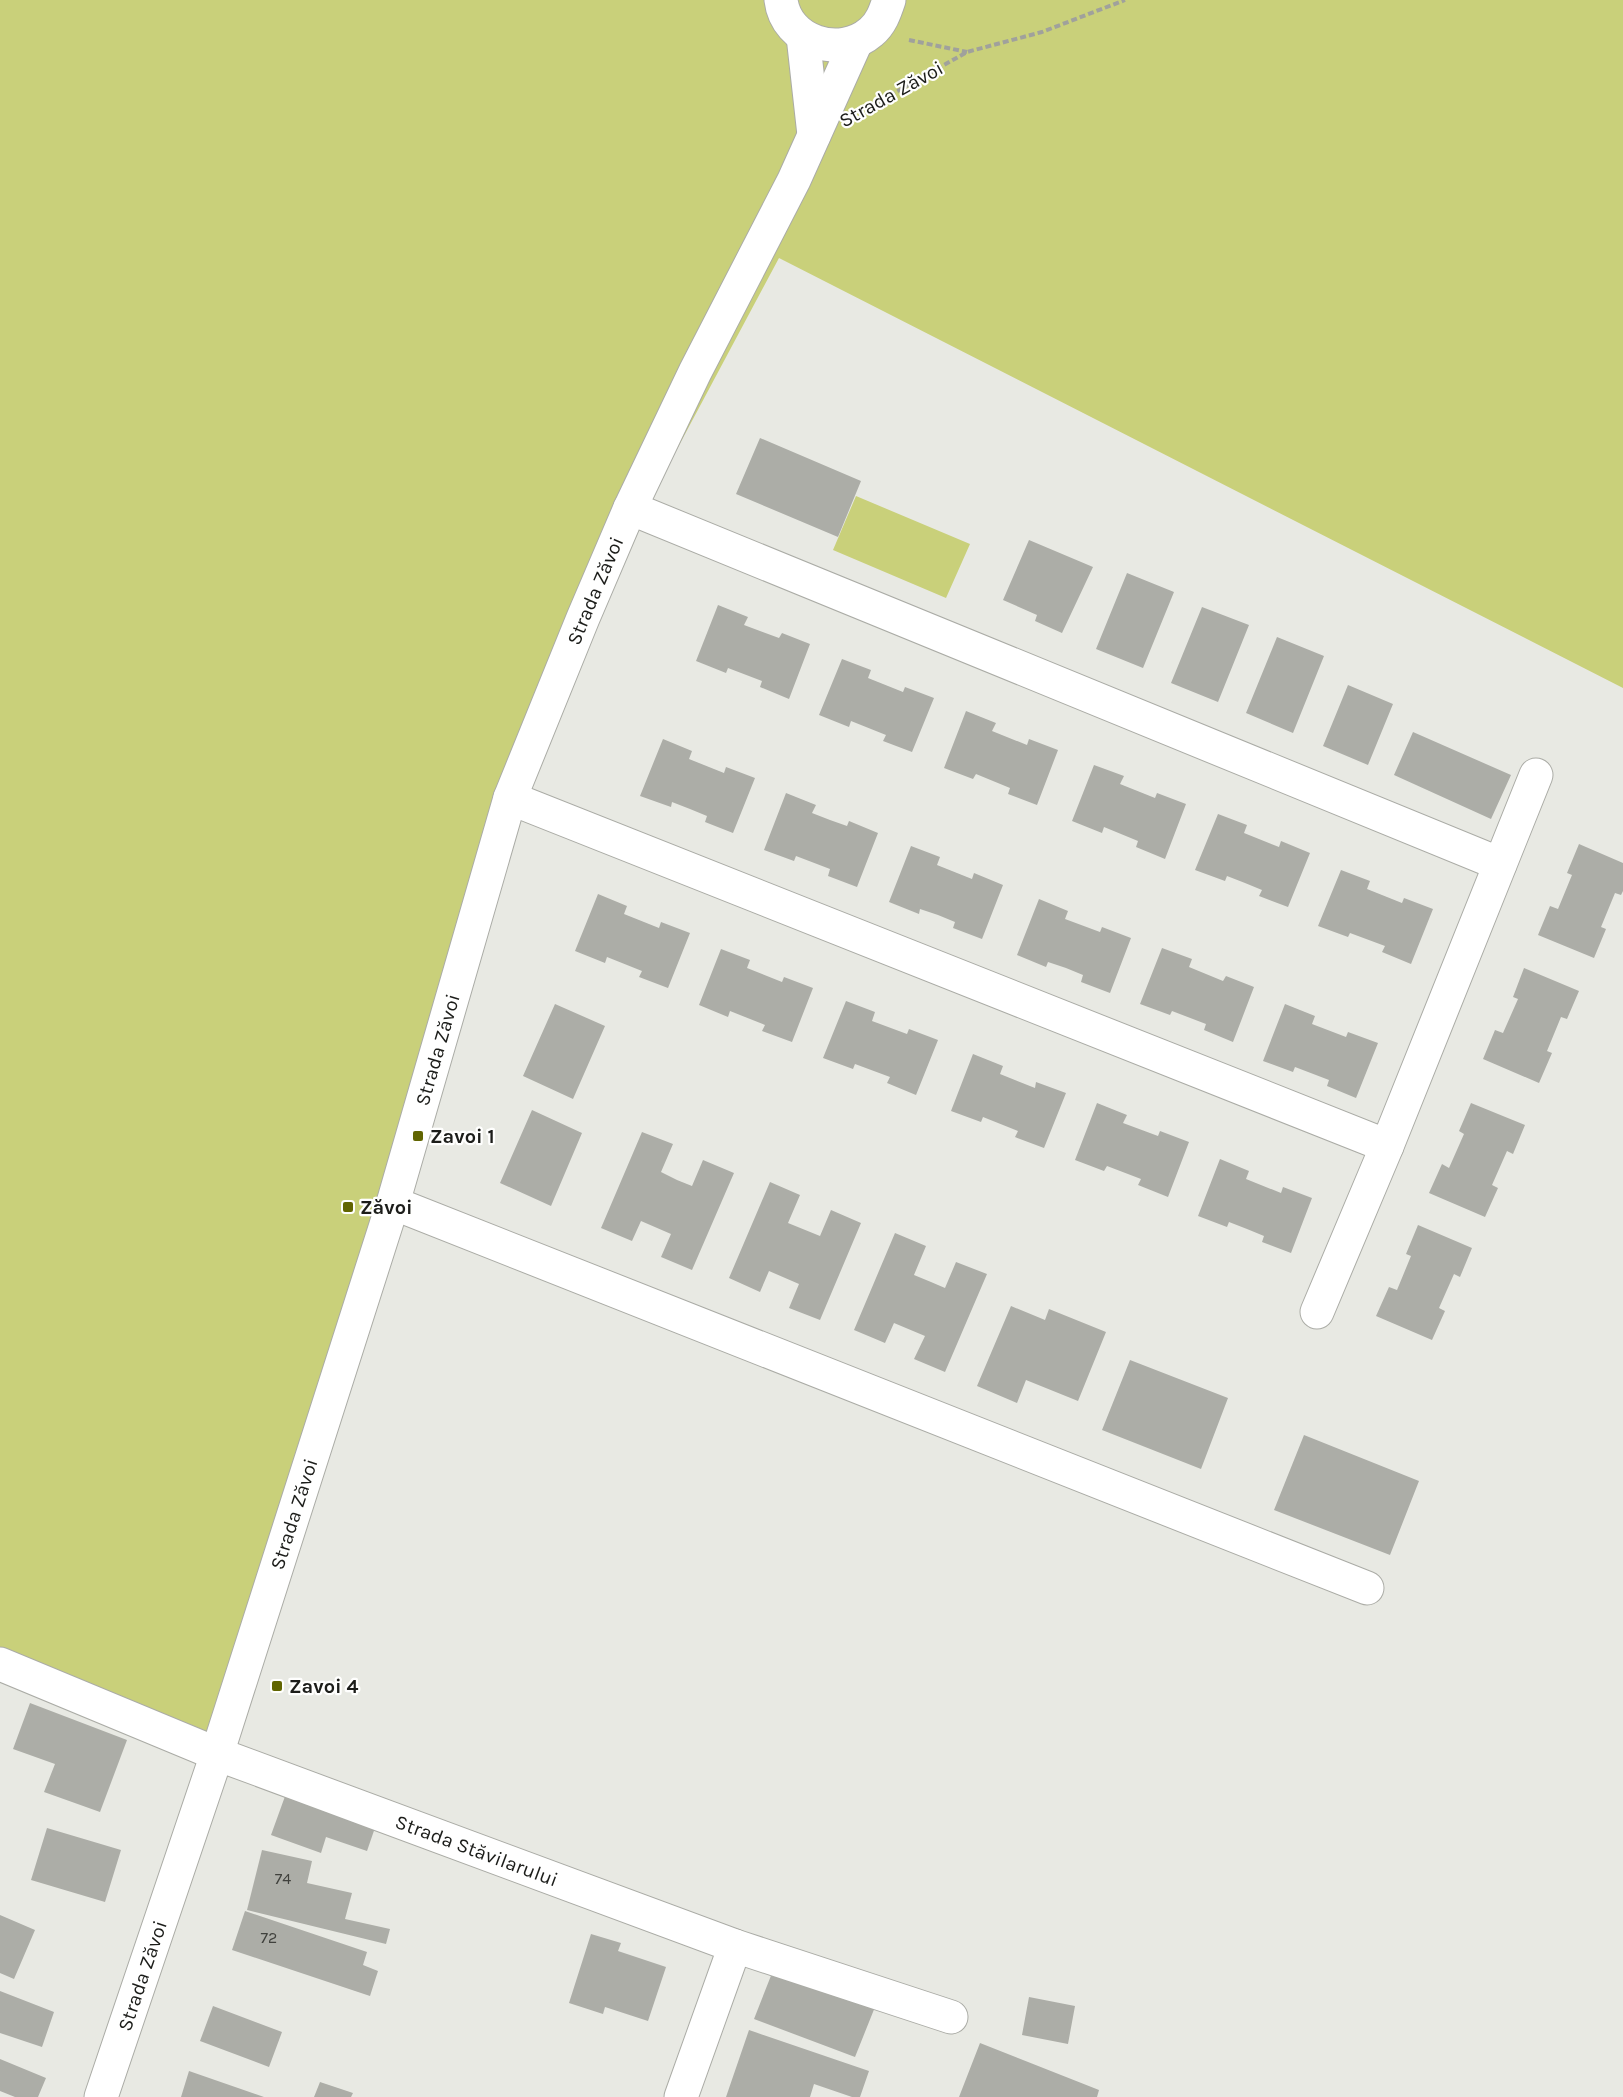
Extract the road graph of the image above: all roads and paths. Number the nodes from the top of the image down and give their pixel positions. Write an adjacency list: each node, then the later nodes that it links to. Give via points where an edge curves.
1 (781, 0): 4 (street, via 790,24)
2 (889, 0): 5 (street, Strada Zăvoi, via 883,17)
3 (1125, 0): 6 (path, Strada Zăvoi, via 1042,32)
4 (803, 36): 5 (street, via 820,44 838,46); 8 (street, Strada Zăvoi)
5 (864, 37): 6 (path, Strada Zăvoi); 8 (street, Strada Zăvoi)
6 (967, 52): 7 (path, Strada Zăvoi)
7 (864, 110)
8 (814, 135): 9 (street, Strada Zăvoi)
9 (630, 508): 11 (street, Strada Zăvoi); 12 (street)
10 (1536, 775): 12 (street)
11 (510, 798): 13 (street); 14 (street, Strada Zăvoi)
12 (1500, 864): 13 (street)
13 (1387, 1146): 15 (street)
14 (393, 1203): 16 (street); 18 (street, Strada Zăvoi)
15 (1317, 1312)
16 (1367, 1588)
17 (0, 1664): 18 (street, Strada Stăvilarului)
18 (217, 1754): 19 (street, Strada Stăvilarului); 21 (street, Strada Zăvoi)
19 (735, 1946): 20 (street, Strada Stăvilarului); 22 (street)
20 (951, 2017)
21 (101, 2097)
22 (681, 2097)

